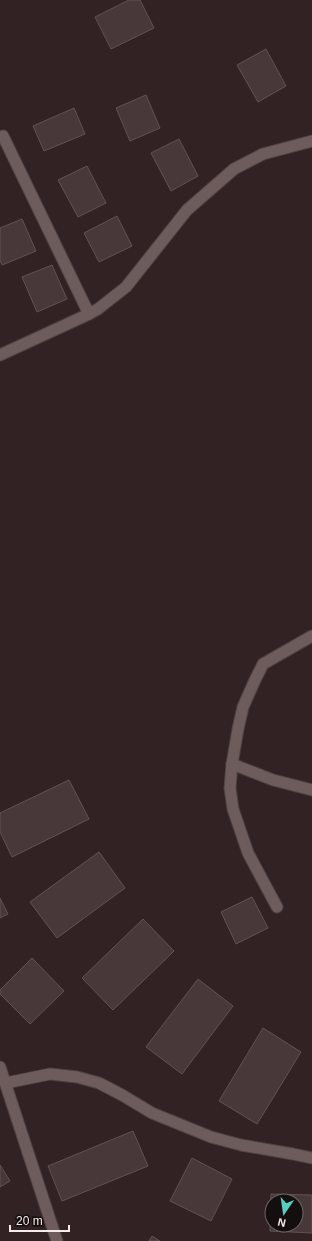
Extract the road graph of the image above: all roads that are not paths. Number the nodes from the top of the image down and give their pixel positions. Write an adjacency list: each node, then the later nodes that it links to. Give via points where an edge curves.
1 (4, 136): 3 (street)
2 (312, 141): 3 (street, via 263,154 234,169 187,210 126,287)
3 (89, 314): 4 (street)
4 (0, 355)
5 (312, 636): 6 (street, via 264,664 254,680 243,707)
6 (232, 764): 7 (street, via 273,780); 8 (street, via 230,788 233,809 248,853)
7 (312, 790)
8 (277, 907)
9 (0, 1067): 10 (street)
10 (6, 1083): 11 (street, via 50,1074 77,1077 99,1083 152,1113 211,1137); 12 (street)
11 (312, 1158)
12 (58, 1241)

